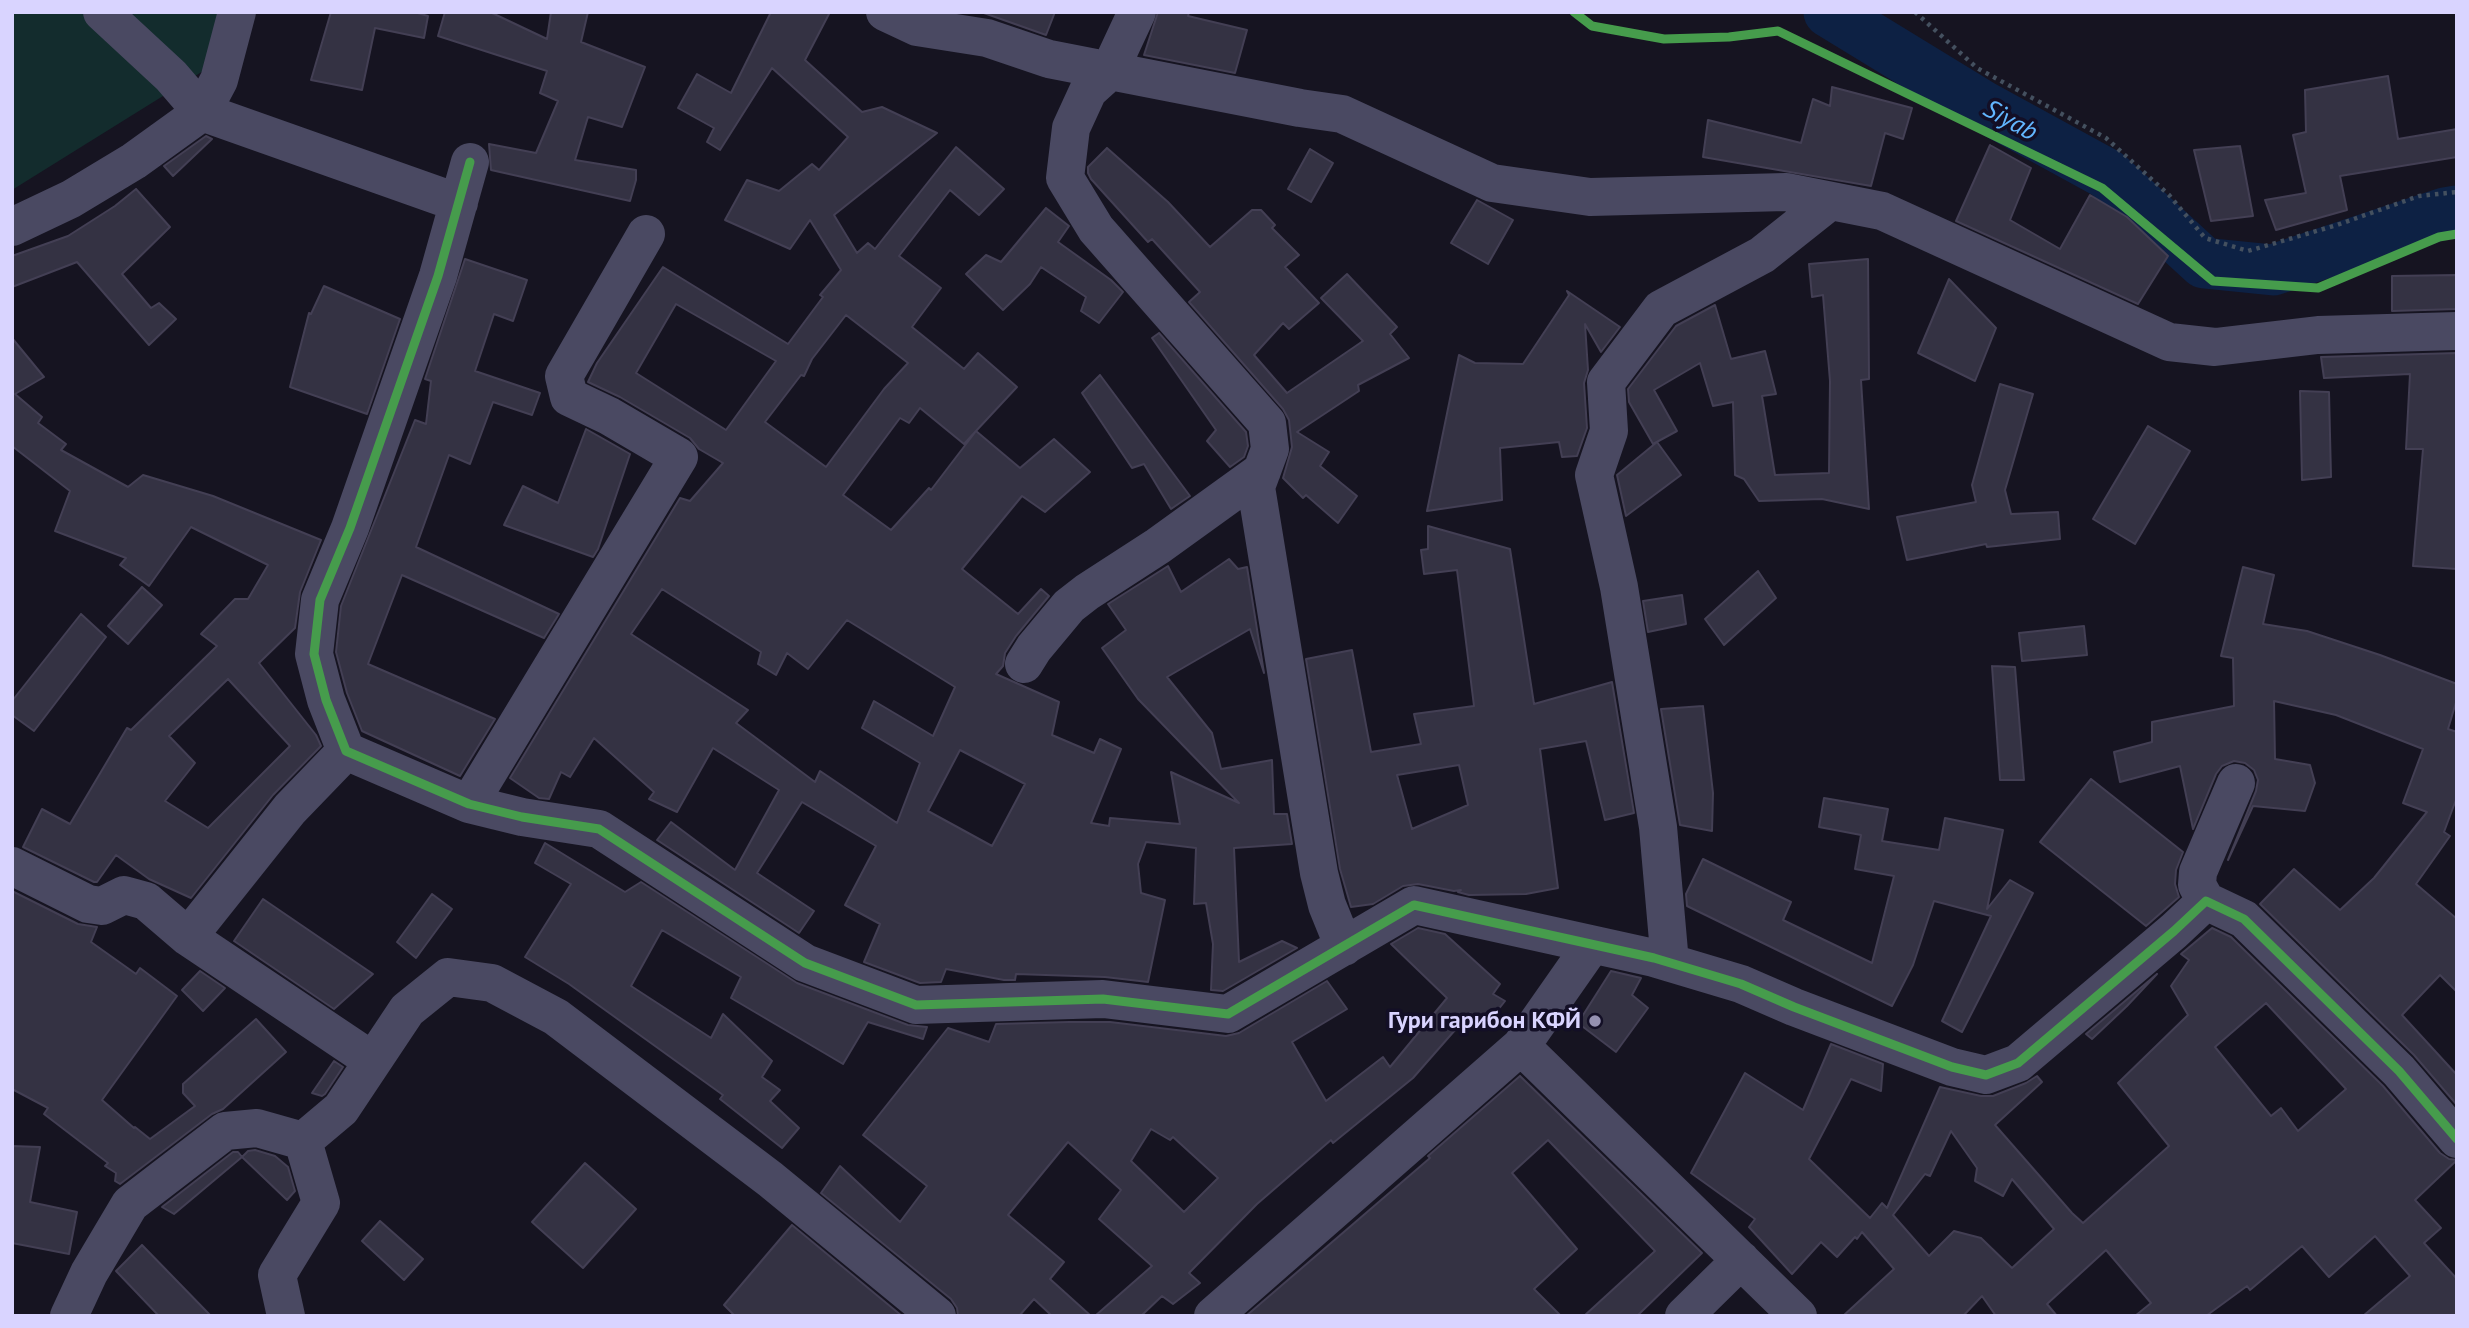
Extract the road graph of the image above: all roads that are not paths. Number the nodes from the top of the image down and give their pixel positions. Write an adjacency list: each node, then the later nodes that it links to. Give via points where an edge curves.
1 (102, 12): 6 (street, via 171,76)
2 (237, 12): 6 (street, via 219,80)
3 (886, 12): 5 (street, via 917,27 987,38 1049,59)
4 (1137, 12): 5 (street)
5 (1109, 72): 8 (street, via 1342,114 1492,183 1590,197 1786,192); 13 (street, via 1088,90 1071,128 1065,178 1096,229 1267,424 1270,449)
6 (202, 112): 9 (street); 10 (street, via 103,180)
7 (470, 162): 9 (street)
8 (1830, 201): 12 (street, via 1882,211 2169,342 2216,347 2318,335); 23 (street, via 1762,255 1661,309 1606,382 1609,430 1594,475 1619,587 1658,827)
9 (459, 203): 15 (street, via 399,389 320,600 314,654)
10 (12, 227)
11 (646, 234): 17 (street, via 564,376 569,397 679,457)
12 (2457, 331)
13 (1262, 471): 14 (street, via 1069,606); 22 (street, via 1256,487 1319,873)
14 (1024, 664)
15 (346, 751): 17 (street); 20 (street, via 290,809)
16 (2236, 783): 19 (street, via 2198,872 2197,885)
17 (469, 804): 22 (street, via 599,829 806,963 916,1005 1103,999 1228,1014)
18 (12, 866): 20 (street, via 89,904 102,906 124,895 146,901)
19 (2206, 901): 23 (street, via 2018,1063 1986,1075 1952,1067 1741,984); 26 (street, via 2244,919 2399,1071)
20 (188, 937): 25 (street)
21 (1591, 946): 22 (street, via 1414,905); 23 (street); 24 (street)
22 (1344, 947)
23 (1670, 963)
24 (1521, 1045): 28 (street); 32 (street)
25 (373, 1060): 27 (street, via 341,1109); 31 (street, via 407,1010 448,977 492,983 556,1017 770,1179)
26 (2457, 1139)
27 (303, 1141): 29 (street, via 257,1128 225,1131 131,1203); 30 (street, via 321,1203 277,1275)
28 (1741, 1260): 33 (street); 34 (street)
29 (69, 1316)
30 (286, 1316)
31 (937, 1316)
32 (1213, 1316)
33 (1684, 1316)
34 (1798, 1316)

